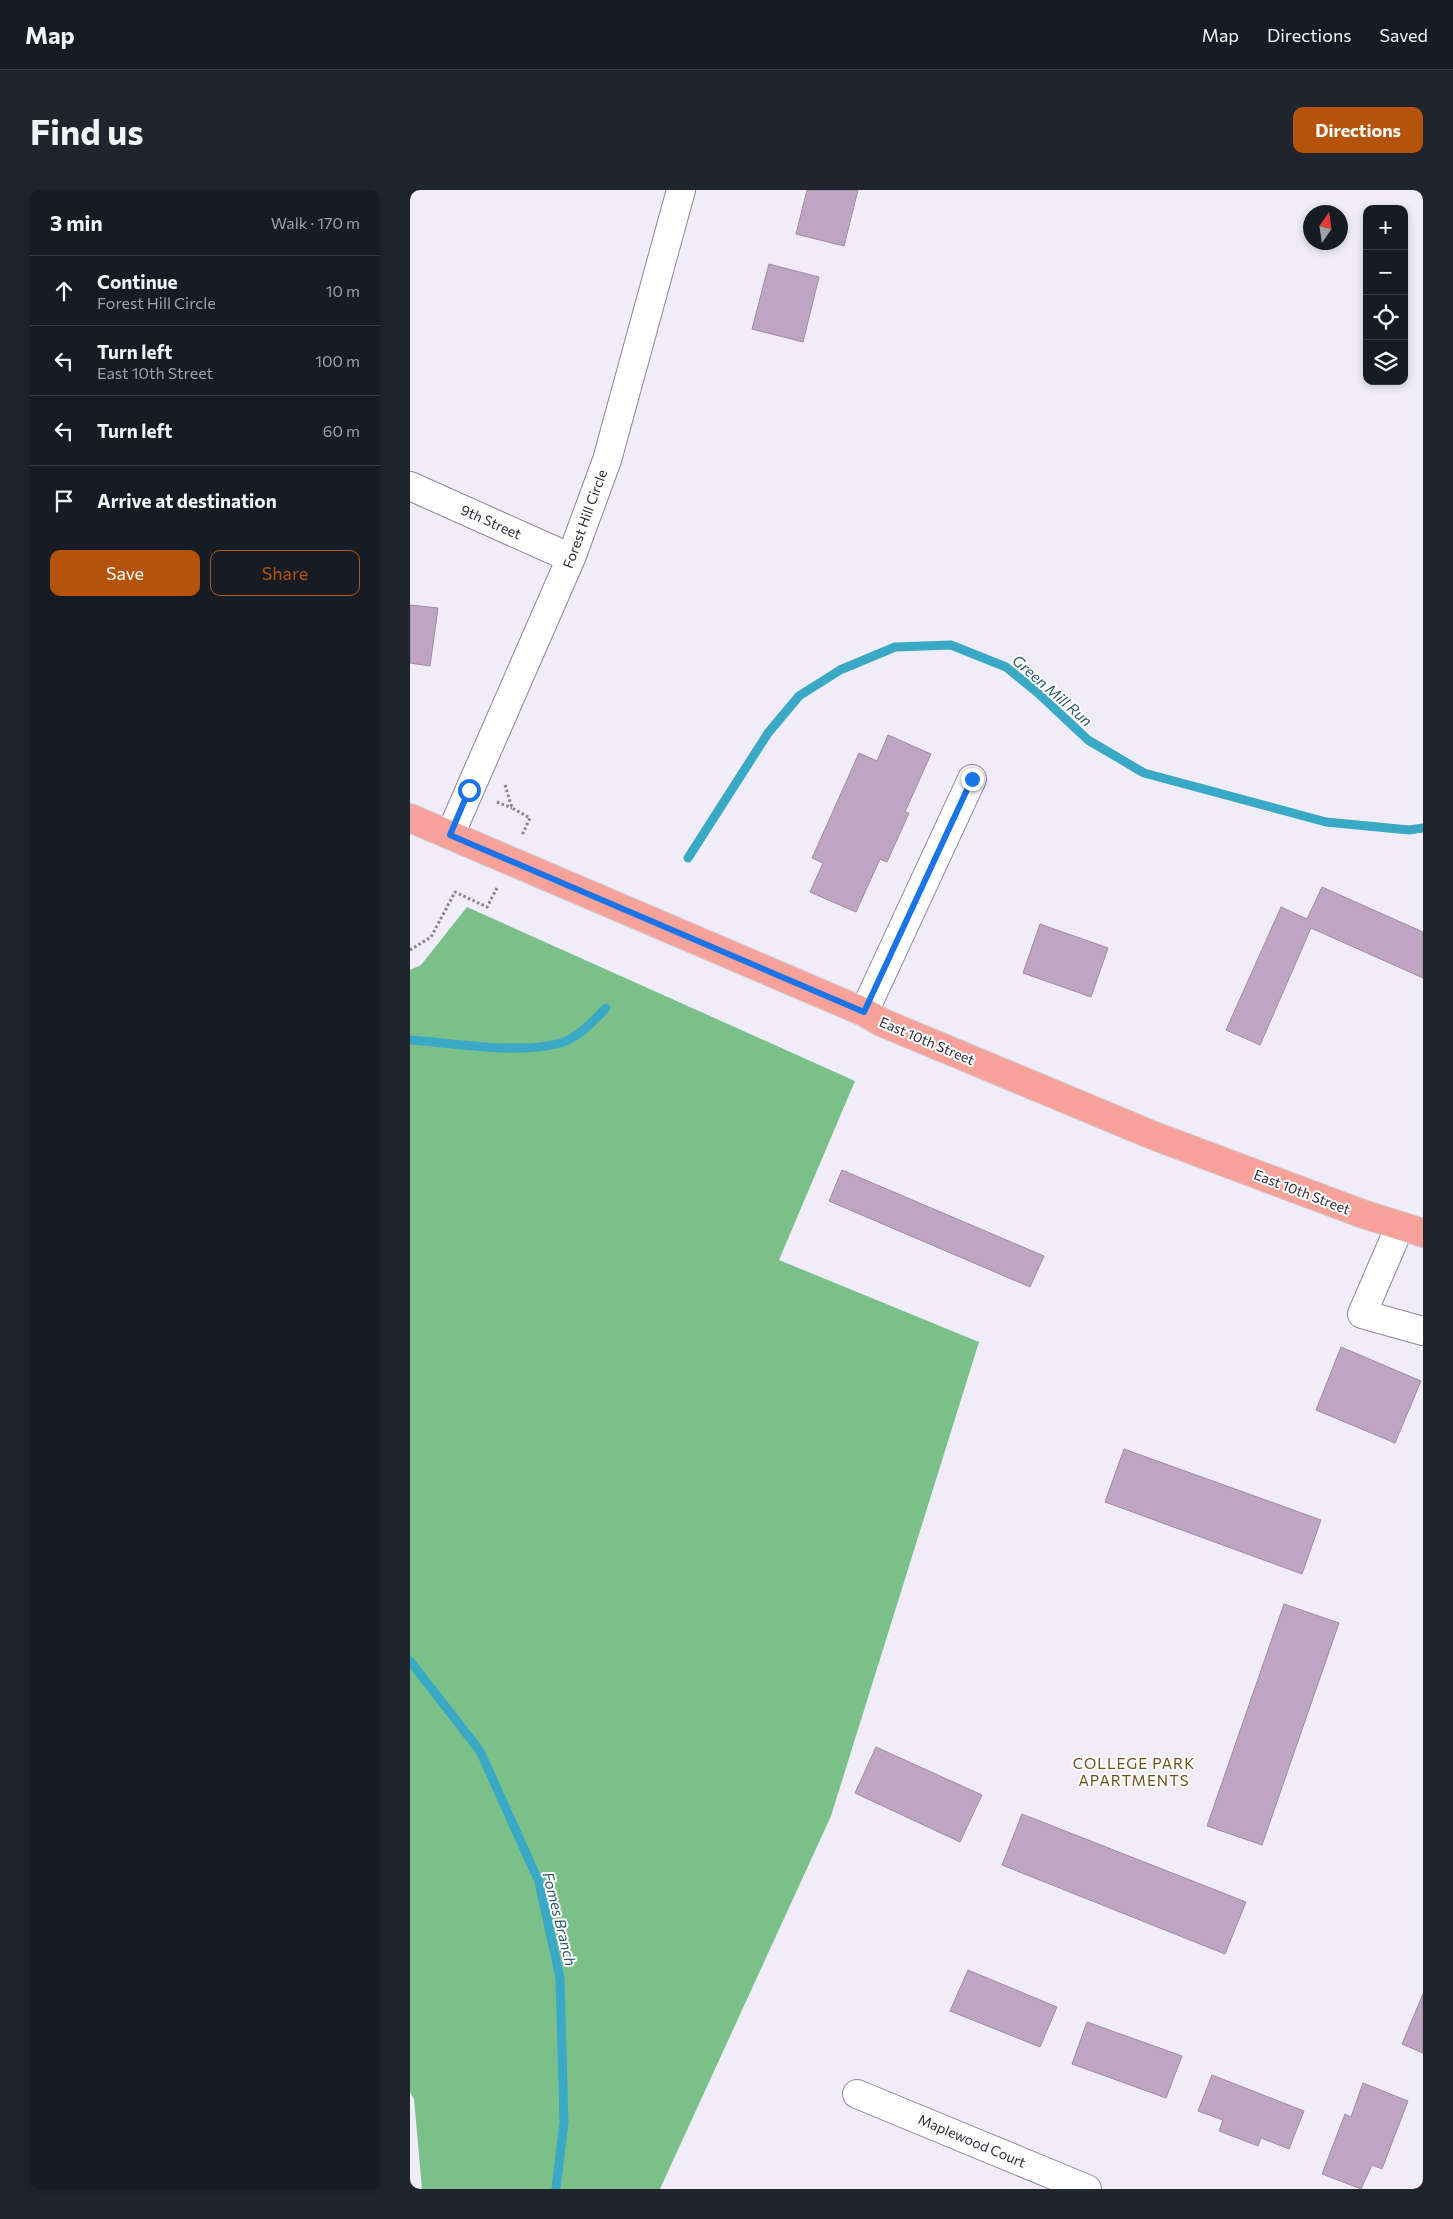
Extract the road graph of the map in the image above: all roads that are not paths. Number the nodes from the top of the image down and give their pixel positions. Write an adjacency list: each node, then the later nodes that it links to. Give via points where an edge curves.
1 (681, 190): 3 (street, Forest Hill Circle, via 607,460)
2 (410, 486): 3 (street, 9th Street)
3 (572, 558): 6 (street, Forest Hill Circle)
4 (972, 779): 7 (street)
5 (410, 818): 6 (main road, East 10th Street)
6 (450, 835): 7 (main road, East 10th Street)
7 (864, 1012): 8 (main road, East 10th Street, via 881,1022 1152,1135)
8 (1411, 1229): 9 (street, via 1362,1314)
9 (1423, 1332)
10 (857, 2094): 11 (street, Maplewood Court)
11 (1087, 2189)

